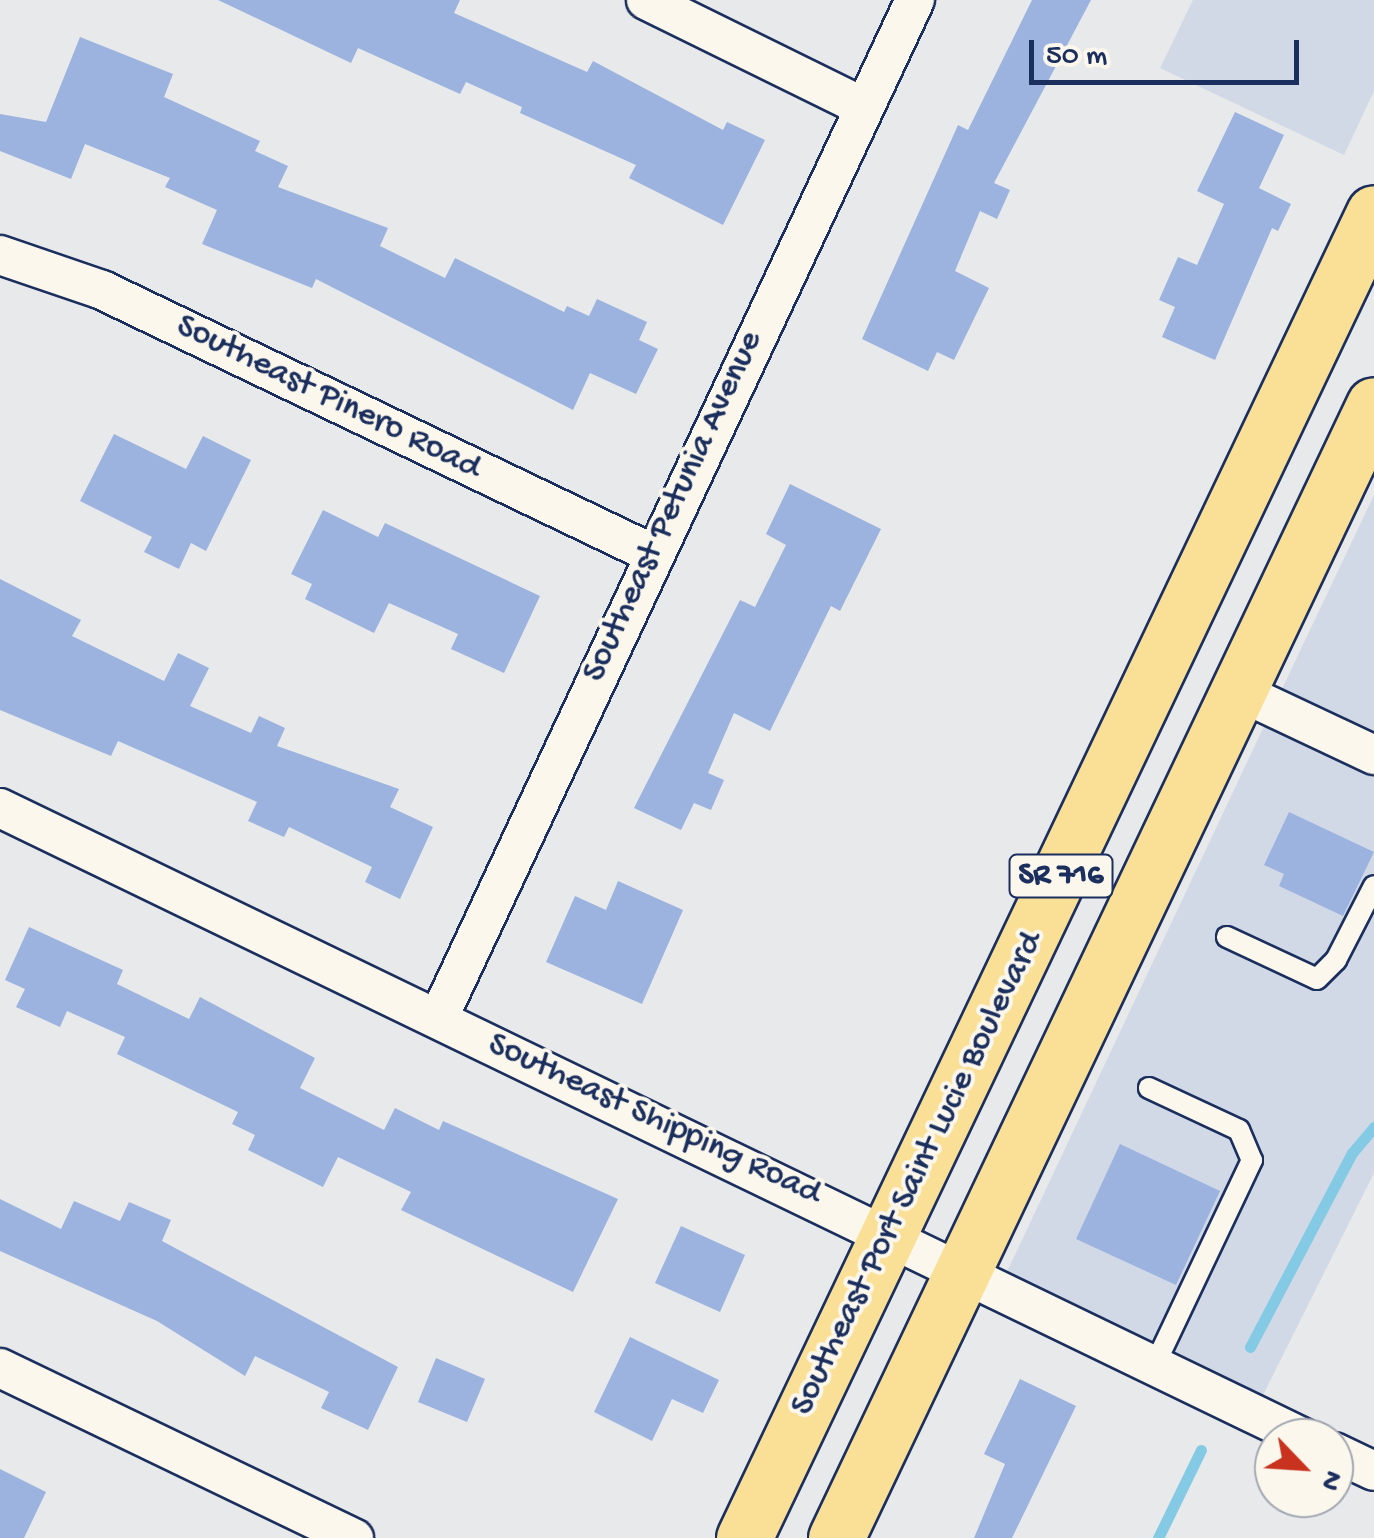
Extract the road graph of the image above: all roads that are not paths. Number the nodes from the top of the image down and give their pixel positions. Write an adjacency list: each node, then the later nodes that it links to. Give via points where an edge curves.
1 (646, 0): 3 (street)
2 (914, 0): 3 (street, Southeast Petunia Avenue)
3 (863, 107): 7 (street, Southeast Petunia Avenue)
4 (1374, 213): 15 (main road, Southeast Port Saint Lucie Boulevard / SR 716)
5 (0, 255): 7 (street, Southeast Pinero Road, via 102,290)
6 (1374, 405): 8 (main road, SR 716)
7 (651, 552): 13 (street, Southeast Petunia Avenue)
8 (1236, 690): 9 (street); 16 (main road, SR 716)
9 (1374, 755)
10 (0, 808): 13 (street, Southeast Shipping Road)
11 (1374, 886): 12 (lane, via 1336,960 1318,978)
12 (1227, 937)
13 (438, 1017): 15 (street, Southeast Shipping Road, via 835,1206)
14 (1149, 1088): 17 (lane, via 1239,1130 1252,1160)
15 (887, 1238): 16 (street, Southeast Shipping Road); 21 (main road, Southeast Port Saint Lucie Boulevard / SR 716)
16 (960, 1273): 17 (street, Southeast Shipping Road); 22 (main road, SR 716)
17 (1154, 1366): 19 (street, Southeast Shipping Road)
18 (0, 1368): 20 (street)
19 (1262, 1418)
20 (354, 1538)
21 (744, 1538)
22 (836, 1538)

